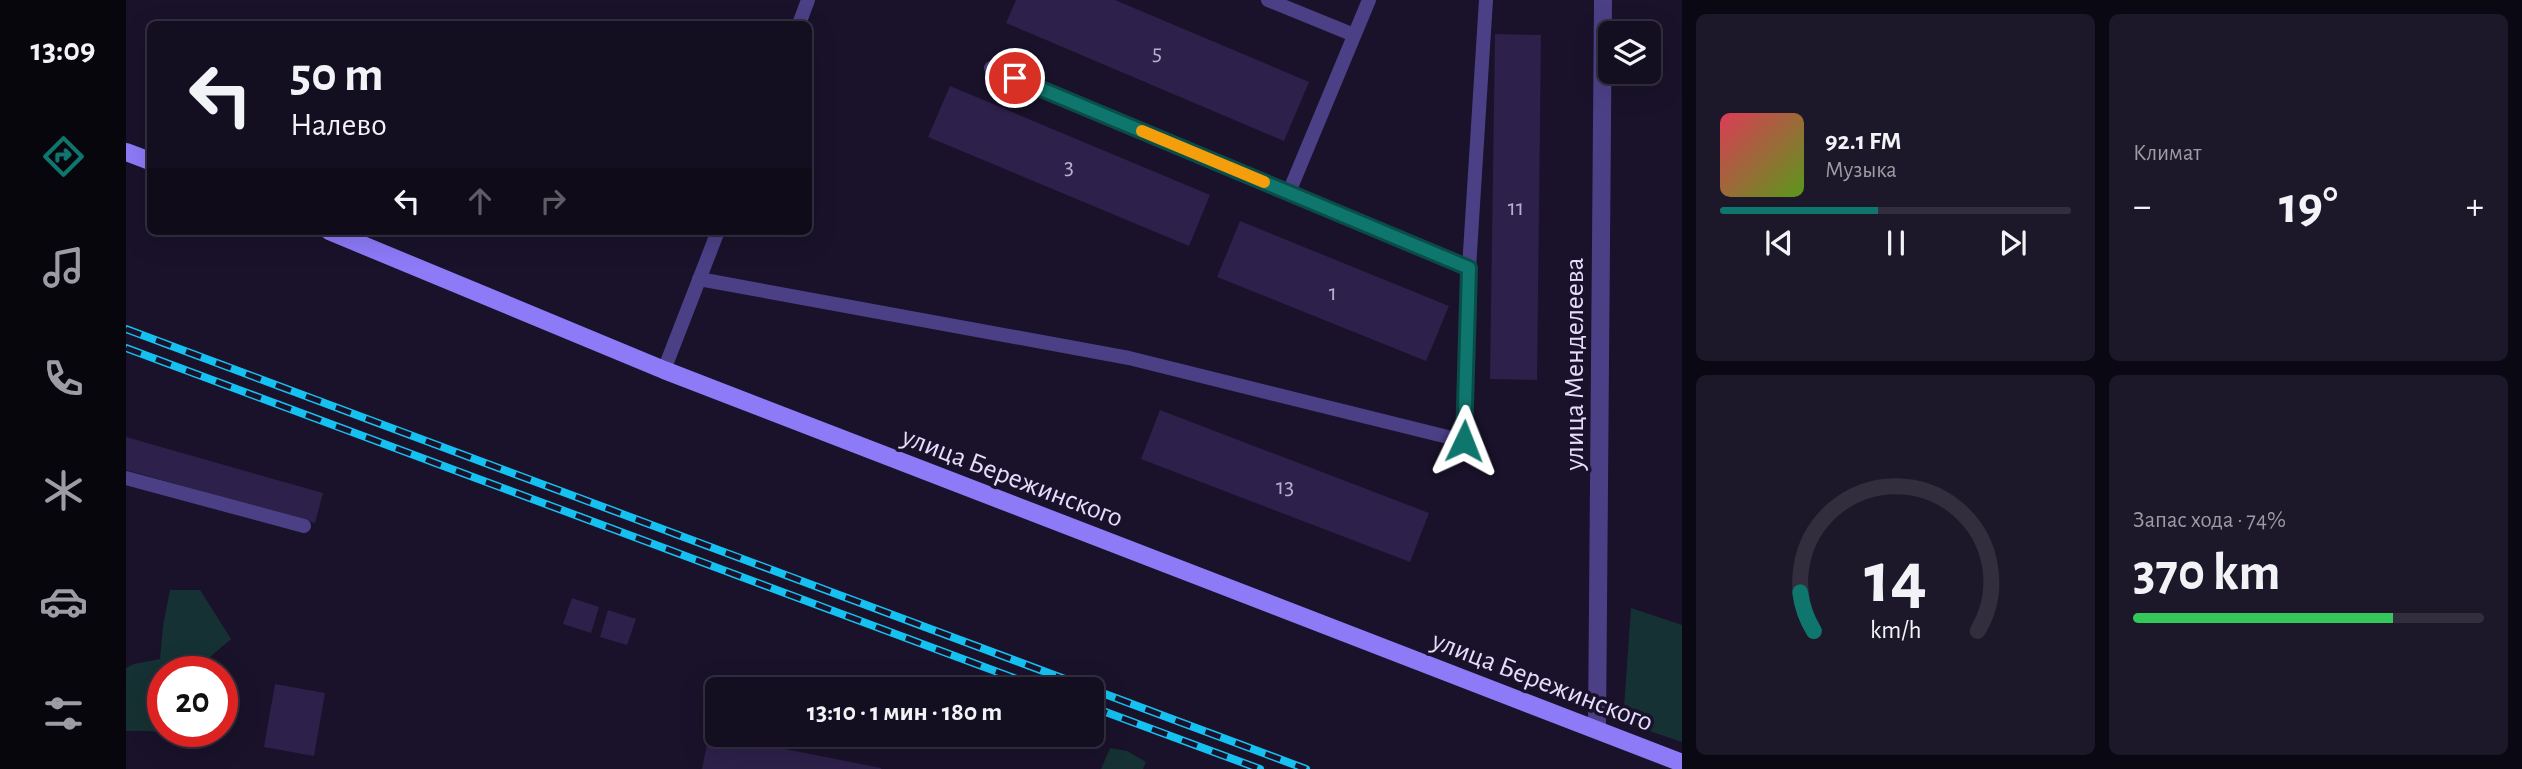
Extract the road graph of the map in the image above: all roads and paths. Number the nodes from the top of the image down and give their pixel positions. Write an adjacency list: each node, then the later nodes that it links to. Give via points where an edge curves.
1 (808, 0): 6 (lane)
2 (1268, 0): 7 (lane)
3 (1369, 0): 7 (lane)
4 (1486, 0): 14 (lane)
5 (1603, 0): 19 (street, улица Менделеева)
6 (800, 21)
7 (1354, 35): 11 (lane)
8 (991, 68): 11 (lane)
9 (126, 152): 10 (main road)
10 (147, 161)
11 (1289, 192): 14 (lane)
12 (339, 235): 16 (main road, улица Бережинского)
13 (716, 235): 15 (lane)
14 (1469, 268): 15 (lane, via 1464,441 1129,358)
15 (699, 279): 16 (lane)
16 (664, 370): 19 (main road, улица Бережинского)
17 (126, 478): 18 (lane)
18 (304, 526)
19 (1597, 729): 20 (main road, улица Бережинского)
20 (1682, 763)

